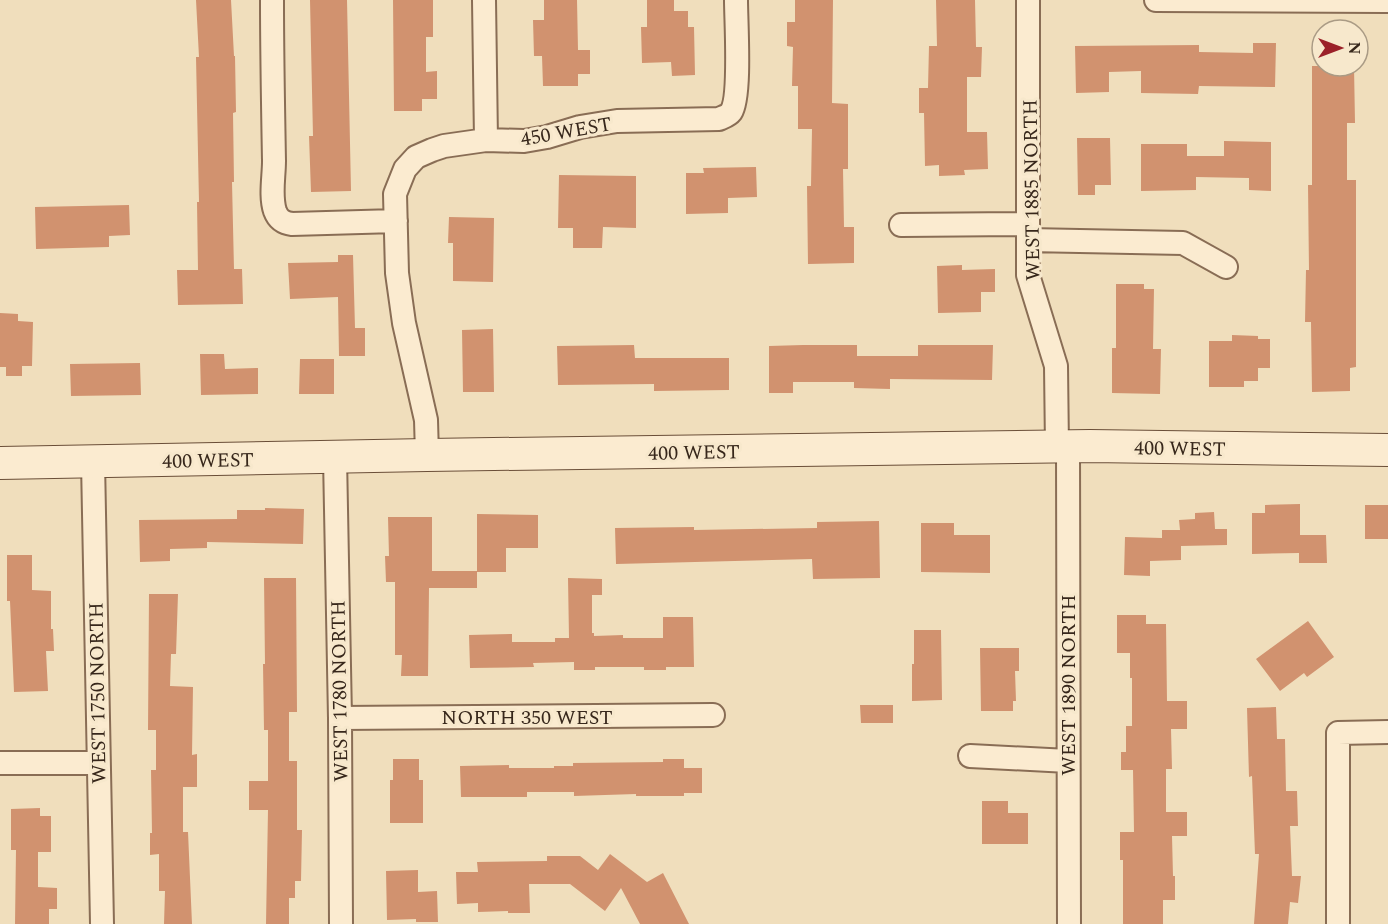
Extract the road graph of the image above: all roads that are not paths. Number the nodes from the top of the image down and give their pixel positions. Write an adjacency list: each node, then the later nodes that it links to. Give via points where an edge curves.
1 (272, 0): 8 (street, via 275,213 292,224)
2 (484, 0): 7 (street)
3 (736, 0): 7 (street, 450 WEST, via 737,85 728,115 719,119 617,122 524,141)
4 (1028, 0): 10 (street, WEST 1885 NORTH)
5 (1156, 0): 6 (street)
6 (1388, 1)
7 (486, 140): 8 (street, 450 WEST, via 444,146 416,157 405,169 395,194)
8 (396, 221): 14 (street, via 404,323 426,420)
9 (901, 225): 10 (street)
10 (1028, 232): 11 (street, via 1183,243); 12 (street, WEST 1885 NORTH, via 1028,275 1056,366)
11 (1226, 267)
12 (1062, 447): 13 (street, 400 WEST); 14 (street, 400 WEST); 22 (street, WEST 1890 NORTH)
13 (1388, 450)
14 (427, 455): 15 (street, 400 WEST)
15 (335, 457): 16 (street, 400 WEST); 19 (street, WEST 1780 NORTH)
16 (93, 462): 17 (street, 400 WEST); 24 (street, WEST 1750 NORTH)
17 (0, 463)
18 (713, 715): 19 (street, NORTH 350 WEST)
19 (340, 718): 26 (street, WEST 1780 NORTH)
20 (1388, 732): 28 (street, via 1338,733)
21 (970, 756): 22 (street)
22 (1068, 761): 27 (street, WEST 1890 NORTH)
23 (0, 763): 24 (street)
24 (98, 763): 25 (street, WEST 1750 NORTH)
25 (102, 924)
26 (341, 924)
27 (1069, 924)
28 (1338, 924)

